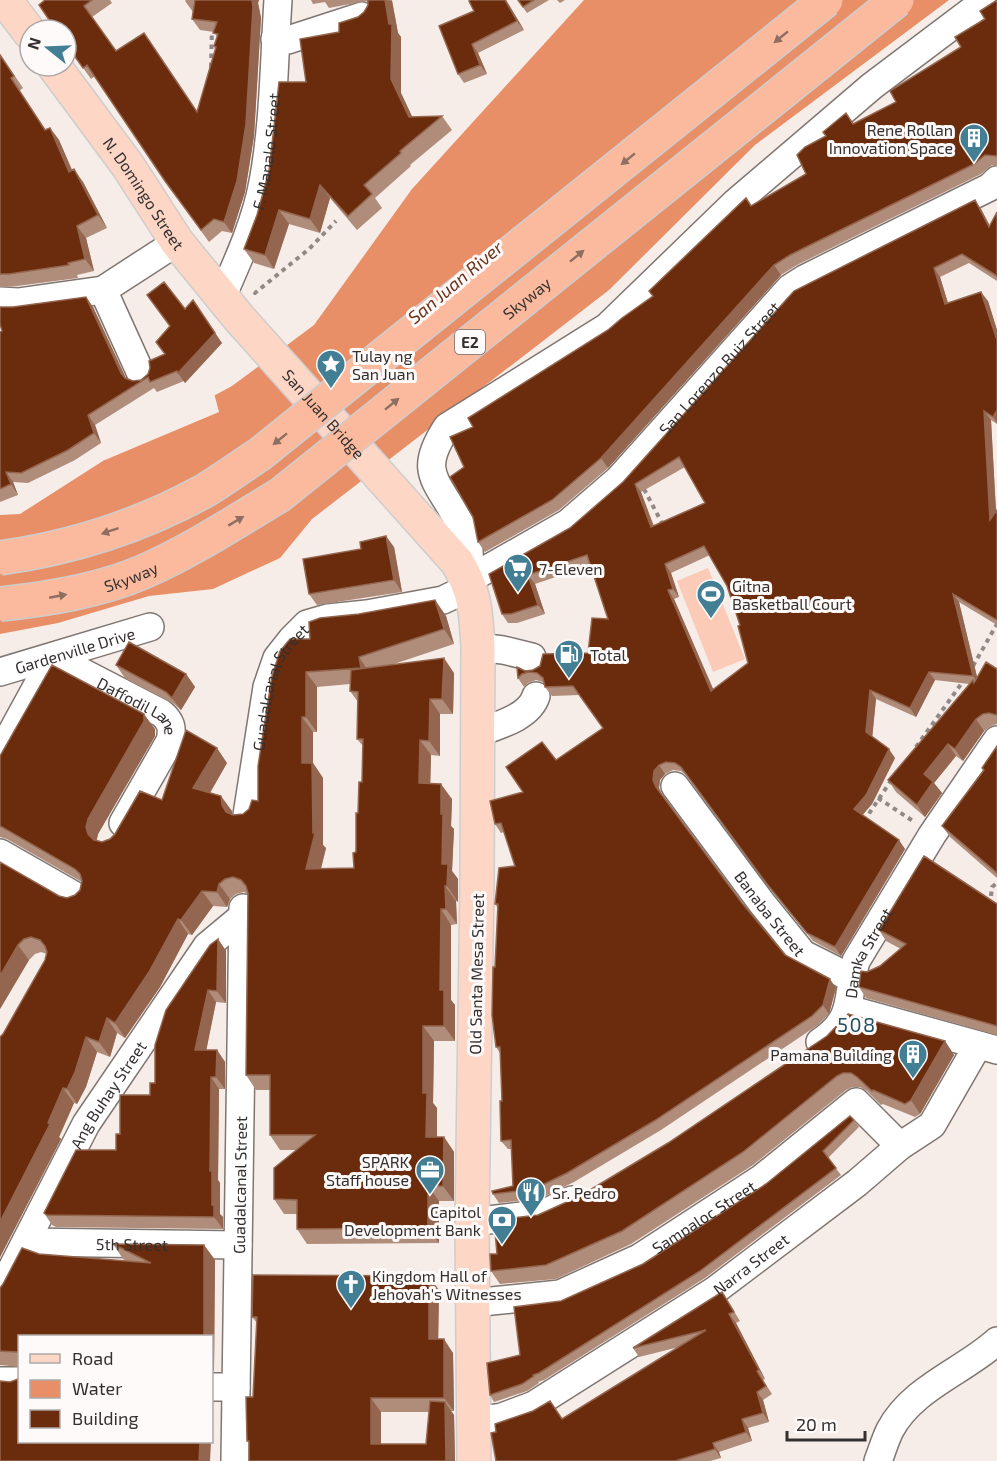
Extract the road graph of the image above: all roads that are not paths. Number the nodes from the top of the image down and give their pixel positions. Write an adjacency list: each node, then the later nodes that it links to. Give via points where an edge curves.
1 (278, 0): 6 (street, F. Manalo Street)
2 (826, 0): 15 (highway, one-way to 15, bridge, via 260,454 206,490 153,516 79,542)
3 (897, 0): 17 (highway, Skyway / E2, one-way to 3, bridge, via 59,596 141,573 182,554 280,495)
4 (986, 0): 16 (street, via 872,86 735,203 607,327 447,428 435,445 430,463 432,474 466,533)
5 (362, 16): 6 (street, via 288,39)
6 (276, 39): 11 (street, F. Manalo Street, via 263,184)
7 (63, 78): 9 (main road, N. Domingo Street, via 128,166)
8 (995, 186): 16 (street, San Lorenzo Ruiz Street, via 790,288 619,479 568,524)
9 (177, 242): 10 (street); 11 (main road, N. Domingo Street)
10 (103, 290): 12 (street); 13 (street)
11 (229, 298): 14 (main road, San Juan Bridge, bridge)
12 (0, 301)
13 (142, 375)
14 (409, 510): 16 (main road, Old Santa Mesa Street, via 457,562)
15 (0, 558)
16 (469, 584): 19 (main road, Old Santa Mesa Street); 28 (street, Guadalcanal Street, via 443,600 307,624 292,639 277,657 267,687)
17 (0, 604)
18 (150, 627): 20 (street, Gardenville Drive)
19 (478, 647): 21 (street, via 532,657); 24 (main road, Old Santa Mesa Street)
20 (53, 657): 22 (street, Gardenville Drive); 26 (street); 29 (street, Daffodil Lane, via 160,713 171,725 170,741)
21 (534, 664)
22 (0, 672)
23 (536, 696): 24 (street, via 528,709)
24 (477, 733): 39 (main road, Old Santa Mesa Street)
25 (997, 740): 33 (street, Damka Street, via 932,836 856,962)
26 (0, 754)
27 (675, 786): 33 (street, Banaba Street, via 803,954)
28 (247, 815)
29 (112, 841)
30 (0, 853): 31 (street)
31 (77, 897)
32 (243, 912): 40 (street, Ang Buhay Street, via 207,946 86,1124); 41 (street, Guadalcanal Street)
33 (851, 978): 34 (street, Damka Street)
34 (848, 1010): 35 (street); 36 (street, Damka Street, via 843,1022 828,1037)
35 (988, 1048): 37 (street, Narra Street, via 932,1125)
36 (798, 1057)
37 (900, 1146): 43 (street, Sampaloc Street, via 856,1102 762,1178 639,1258 560,1294); 48 (street, Narra Street, via 809,1221 714,1291 534,1405 502,1417)
38 (590, 1190): 39 (street, via 545,1214)
39 (472, 1222): 43 (main road, Old Santa Mesa Street)
40 (26, 1242): 41 (street, 5th Street); 42 (street, Ang Buhay Street)
41 (238, 1245): 47 (street, Guadalcanal Street)
42 (0, 1292)
43 (472, 1303): 48 (main road, Old Santa Mesa Street)
44 (997, 1341): 51 (street, via 910,1404 891,1429)
45 (0, 1381): 46 (street)
46 (18, 1381)
47 (224, 1387): 49 (street, Guadalcanal Street)
48 (474, 1421): 50 (main road, Old Santa Mesa Street)
49 (236, 1461)
50 (474, 1461)
51 (878, 1461)

